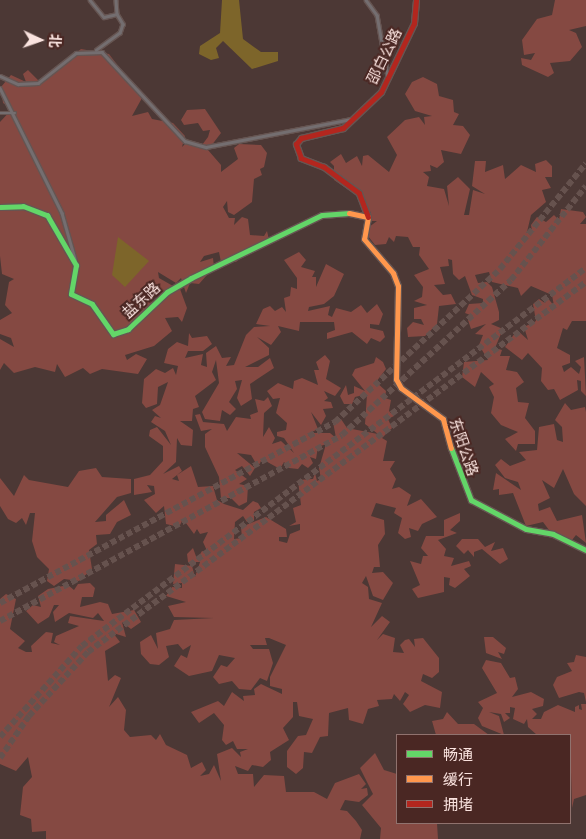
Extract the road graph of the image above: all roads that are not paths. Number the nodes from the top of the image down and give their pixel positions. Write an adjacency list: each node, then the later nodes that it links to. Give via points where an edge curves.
1 (90, 0): 5 (street, via 104,17)
2 (116, 0): 5 (street)
3 (366, 0): 8 (street, via 377,15)
4 (416, 0): 8 (main road, 邵白公路, via 414,23)
5 (117, 14): 6 (street, via 123,24 120,33)
6 (97, 50): 7 (street, via 76,53 38,83 18,84); 12 (street, via 175,132 196,146 228,146)
7 (0, 76)
8 (388, 78): 12 (main road, 邵白公路, via 381,92)
9 (0, 88): 11 (street)
10 (0, 113): 11 (street)
11 (15, 113): 15 (street, via 65,220)
12 (356, 118): 14 (main road, 邵白公路, via 343,128 301,138 296,149 301,158 324,167 358,193)
13 (0, 207): 15 (main road, via 23,206 47,215)
14 (368, 217): 15 (main road, 盐东路, via 338,211 322,215 183,283 119,334 105,328 92,304 71,294); 16 (main road, 东阳公路, via 364,239 393,273 398,286 396,379 401,388 443,419 455,464 471,500 526,529 553,534)
15 (76, 265)
16 (586, 550)

